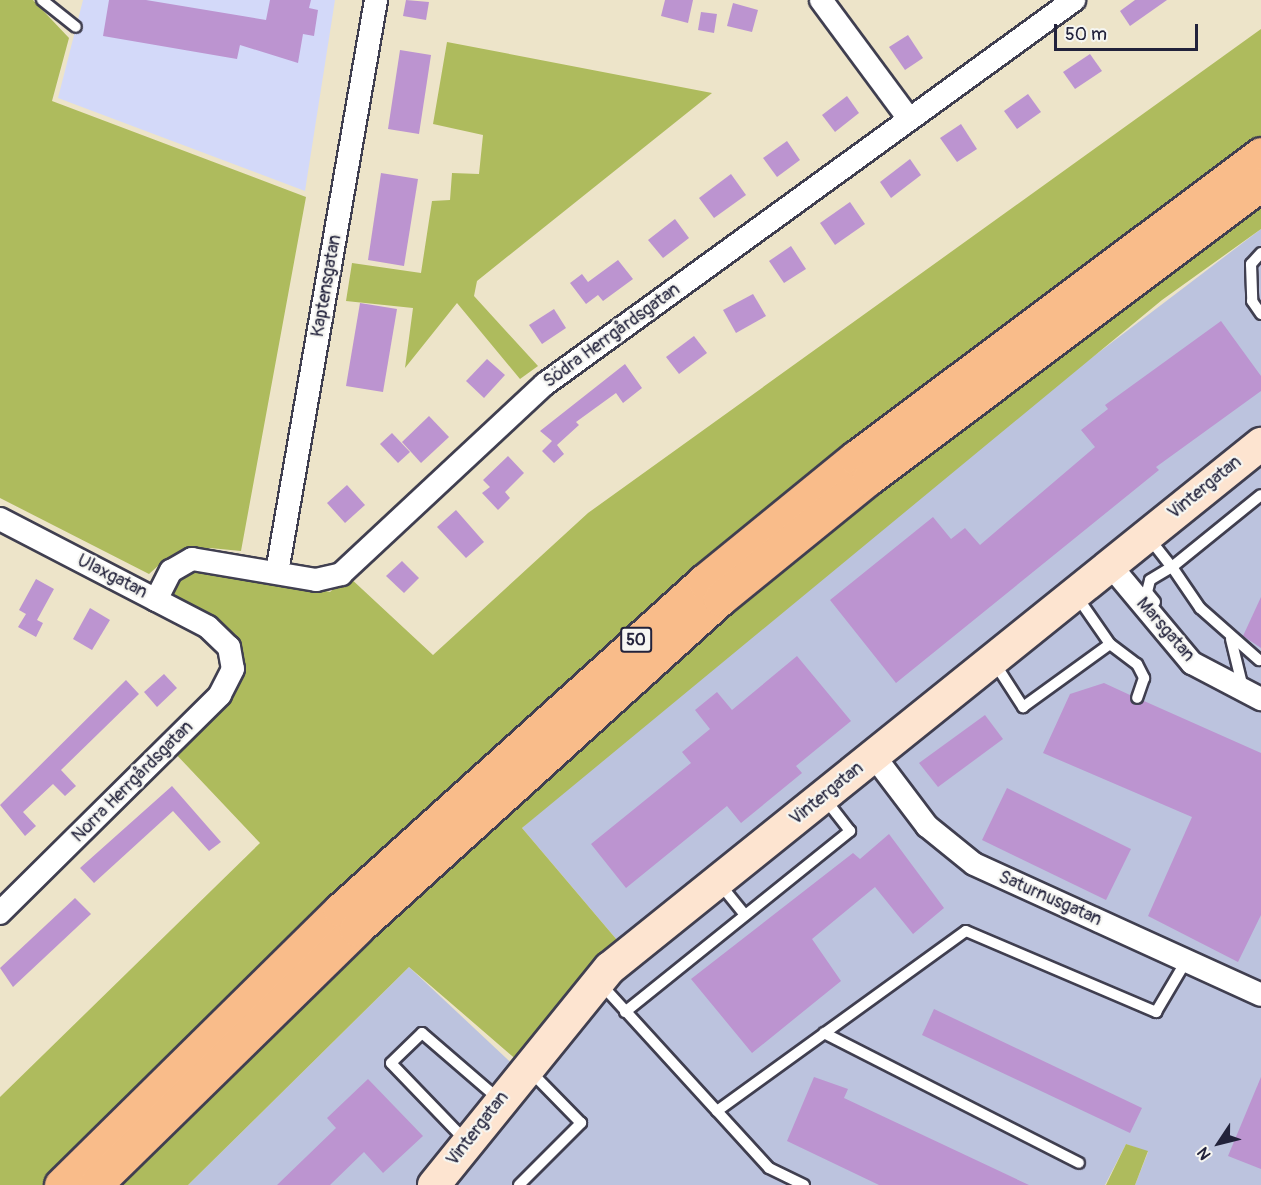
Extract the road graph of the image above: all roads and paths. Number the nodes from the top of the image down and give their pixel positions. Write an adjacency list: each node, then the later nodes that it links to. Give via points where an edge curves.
1 (42, 0): 5 (lane)
2 (376, 0): 17 (street, Kaptensgatan)
3 (821, 0): 6 (street)
4 (1074, 0): 6 (street, Södra Herrgårdsgatan)
5 (76, 27)
6 (909, 119): 17 (street, Södra Herrgårdsgatan, via 545,384 341,574 316,580)
7 (1261, 154): 44 (highway, 50, via 855,458 704,581 340,910)
8 (1261, 184): 45 (highway, 50, via 869,478 720,598 356,929)
9 (1261, 253): 10 (lane, via 1251,264 1252,301)
10 (1261, 314)
11 (1261, 444): 14 (street, Vintergatan)
12 (1261, 495): 16 (lane)
13 (0, 519): 19 (street, Ulaxgatan)
14 (1146, 536): 15 (street, Vintergatan); 16 (lane)
15 (1110, 564): 18 (street, Vintergatan); 28 (street, Marsgatan, via 1192,663)
16 (1173, 567): 21 (lane, via 1200,608); 25 (lane, via 1150,580 1147,592 1185,642)
17 (277, 572): 19 (street, Södra Herrgårdsgatan, via 192,559 171,571)
18 (1075, 593): 22 (lane); 23 (street, Vintergatan)
19 (156, 600): 20 (street, Ulaxgatan)
20 (223, 638): 32 (street, Norra Herrgårdsgatan, via 233,669 226,689)
21 (1231, 639): 24 (lane); 25 (lane)
22 (1110, 644): 23 (lane, via 1023,707); 27 (lane, via 1137,664 1144,678)
23 (992, 659): 29 (street, Vintergatan)
24 (1259, 660)
25 (1241, 680): 26 (lane)
26 (1261, 688)
27 (1137, 698)
28 (1261, 699)
29 (874, 756): 30 (street, Vintergatan); 34 (street, Saturnusgatan, via 927,826 974,864)
30 (823, 796): 31 (street, Vintergatan); 33 (lane, via 850,831)
31 (718, 882): 33 (lane); 35 (street, Vintergatan)
32 (0, 913)
33 (745, 915): 37 (lane)
34 (1186, 961): 36 (street, Saturnusgatan); 38 (lane, via 1156,1012 966,931)
35 (597, 981): 37 (lane); 39 (street, Vintergatan)
36 (1261, 995)
37 (624, 1012): 41 (lane)
38 (824, 1033): 41 (lane); 43 (lane)
39 (526, 1068): 40 (street, Vintergatan); 47 (lane, via 581,1123)
40 (501, 1100): 42 (street, Vintergatan); 42 (lane, via 422,1033 391,1063)
41 (717, 1111): 48 (lane, via 769,1168)
42 (468, 1143): 46 (street, Vintergatan)
43 (1079, 1163)
44 (61, 1185)
45 (95, 1185)
46 (434, 1185)
47 (519, 1185)
48 (804, 1185)

